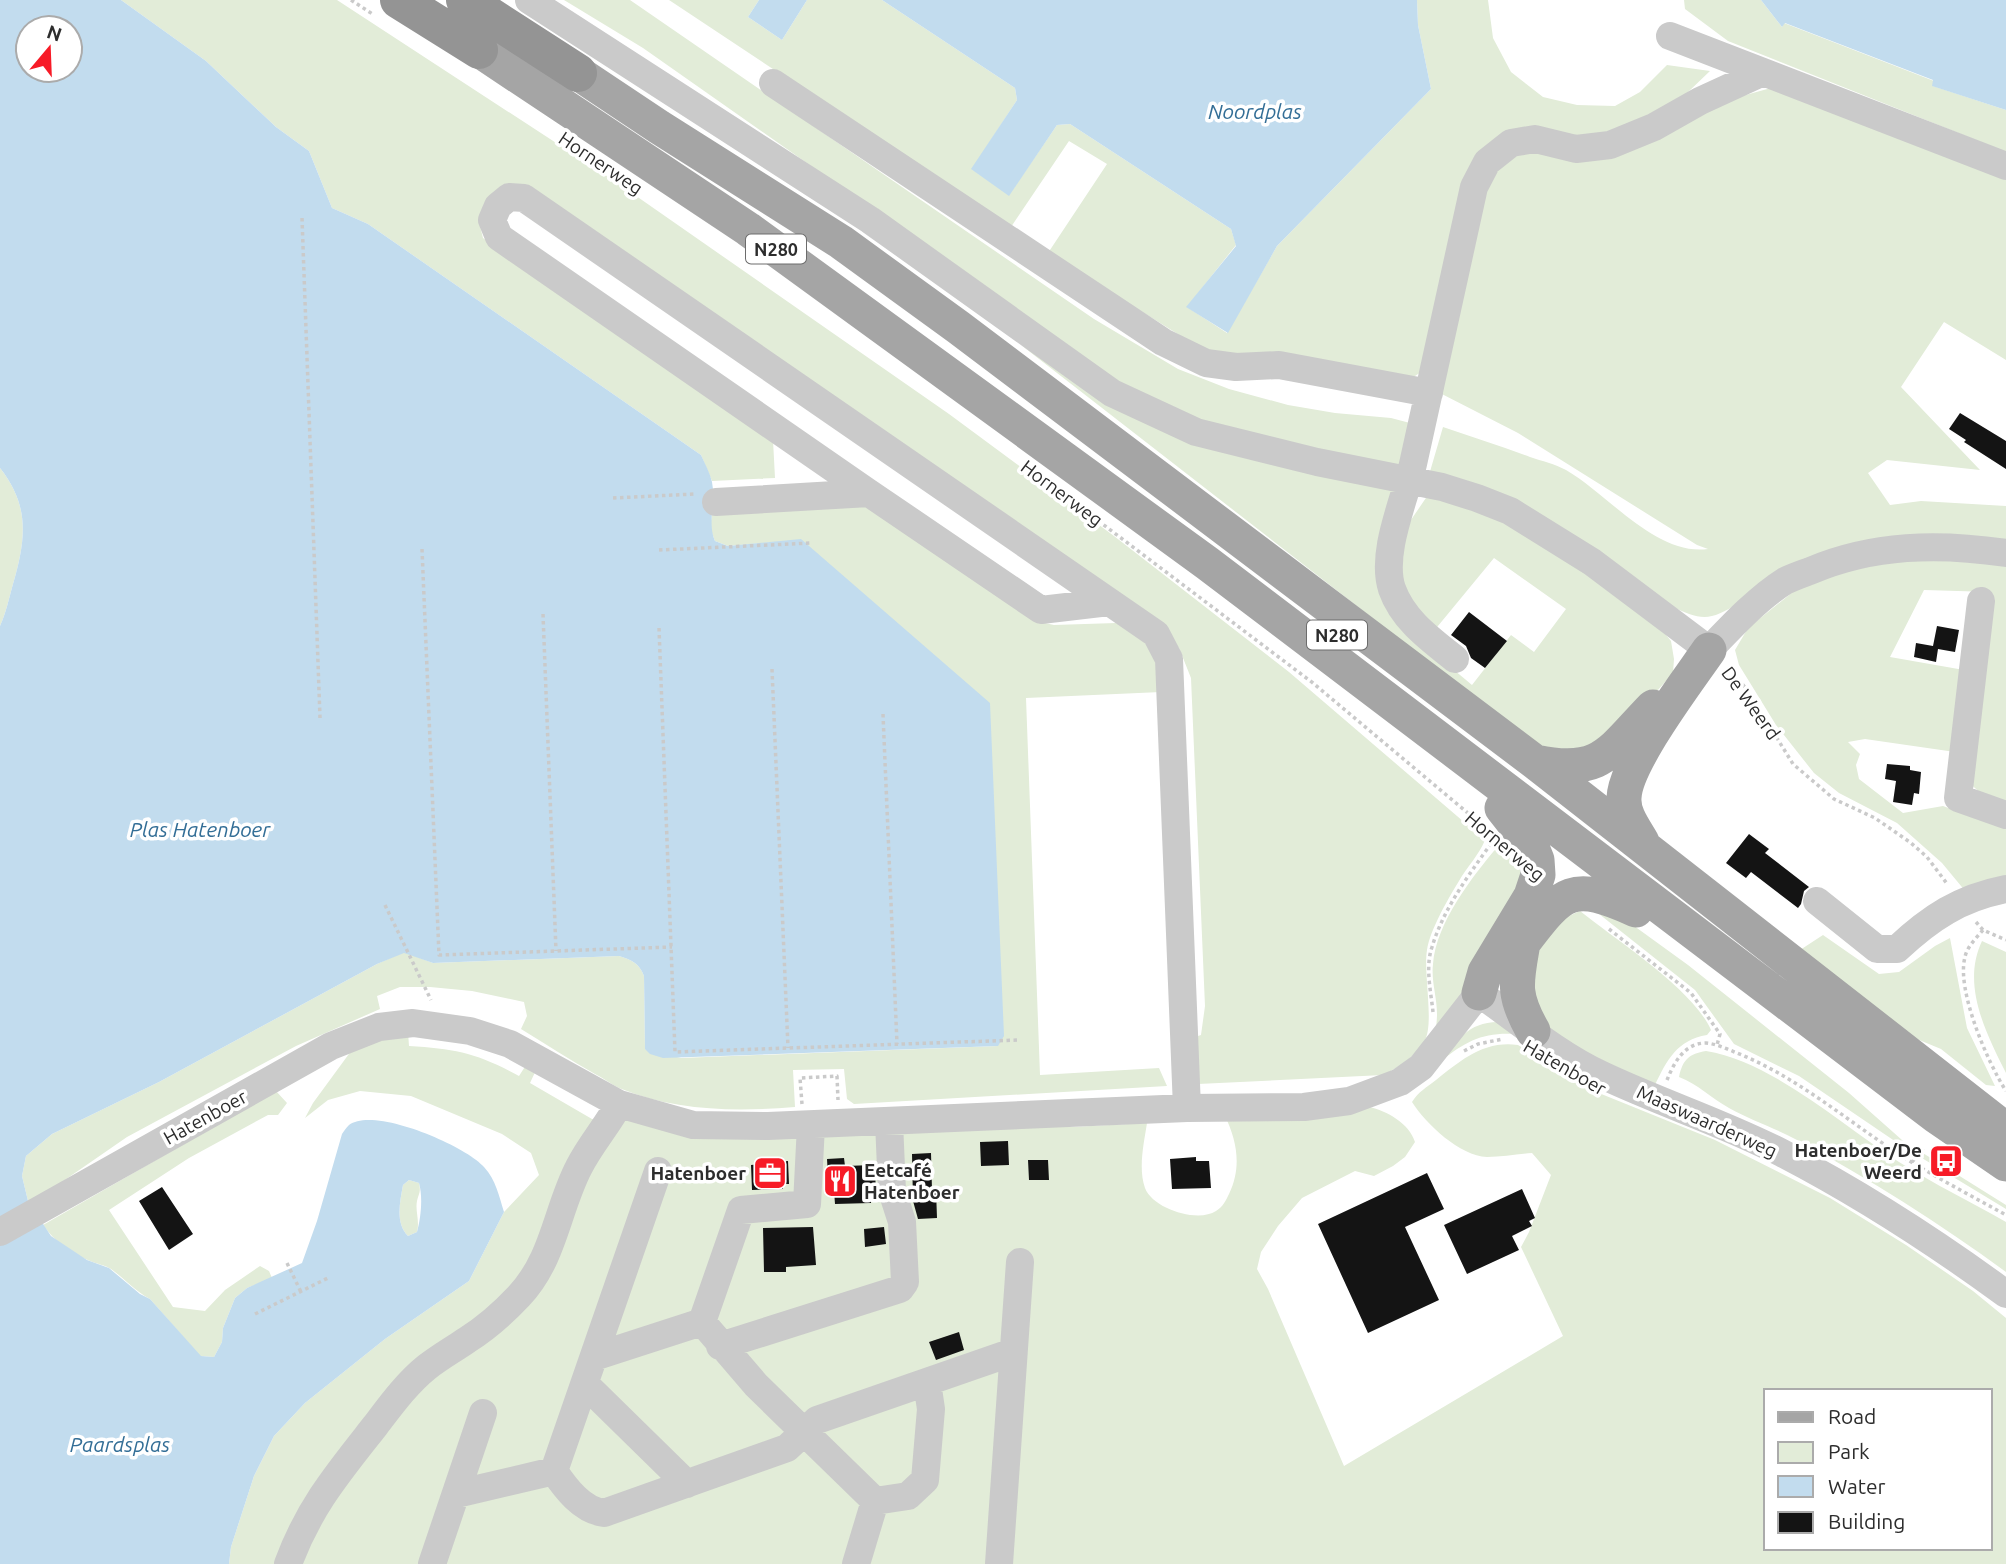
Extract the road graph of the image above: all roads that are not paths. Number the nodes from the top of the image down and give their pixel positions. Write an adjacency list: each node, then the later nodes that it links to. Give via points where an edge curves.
1 (465, 0): 7 (highway, N280)
2 (529, 0): 13 (street, via 870,220 1112,393 1196,432)
3 (392, 11): 5 (highway, Hornerweg / N280)
4 (1670, 36): 6 (street)
5 (479, 50): 12 (main road, Hornerweg / N280, via 748,229)
6 (1763, 72): 10 (street); 11 (street, via 1610,145 1576,149 1535,139 1511,143 1488,162 1474,187)
7 (578, 73): 9 (main road, N280)
8 (773, 83): 11 (street, via 1163,342 1206,363 1279,365)
9 (659, 127): 21 (main road, N280, via 852,249); 36 (main road, N280, via 948,340 1646,870 1950,1104)
10 (2006, 166)
11 (1429, 393): 13 (street)
12 (1064, 460): 23 (main road, Hornerweg / N280); 37 (main road, Hornerweg / N280)
13 (1409, 481): 19 (street, via 1465,494 1510,512 1592,562); 20 (street, via 1391,545 1392,587 1402,609 1421,632)
14 (869, 493): 15 (street); 18 (street, via 1041,610); 18 (street, via 499,237 492,219 498,206 509,197 524,198)
15 (709, 498)
16 (2006, 553): 19 (street, De Weerd, via 1932,545 1833,561 1785,581)
17 (1981, 601): 22 (street, via 1958,798)
18 (1109, 602): 32 (street, via 1156,634 1169,659)
19 (1709, 650): 21 (main road, via 1606,755 1570,768); 24 (main road, via 1629,773 1625,808)
20 (1455, 659)
21 (1535, 761): 24 (main road, N280)
22 (2006, 815)
23 (1495, 825): 27 (main road, Hornerweg / N280); 29 (main road, via 1531,845 1538,875 1485,972)
24 (1644, 845): 35 (main road, N280)
25 (2006, 889): 26 (street, via 1933,918 1897,949 1877,949)
26 (1817, 901)
27 (1622, 919): 28 (main road, via 1594,894 1567,896 1550,908); 39 (main road, Hornerweg / N280)
28 (1523, 943): 29 (main road); 30 (main road, via 1517,994)
29 (1479, 993): 30 (street, Maaswaarderweg); 32 (street, Hatenboer, via 1421,1067 1400,1082 1349,1101 1304,1107)
30 (1522, 1034): 42 (street, Maaswaarderweg, via 1600,1075 1747,1136 1868,1200)
31 (619, 1104): 33 (street, Hatenboer, via 693,1125 733,1127); 40 (street, Hatenboer, via 510,1044 470,1031 413,1023 379,1027 331,1046); 55 (street, via 579,1165 551,1246 529,1283 494,1319 407,1386 325,1489)
32 (1187, 1108): 34 (street, Hatenboer)
33 (806, 1116): 34 (street, Hatenboer); 43 (street, via 807,1203 741,1210)
34 (889, 1122): 44 (street, via 892,1191 902,1222 905,1282 900,1289)
35 (2006, 1130)
36 (2006, 1154)
37 (2006, 1164)
38 (658, 1171): 46 (street)
39 (2006, 1188)
40 (0, 1232)
41 (1020, 1262): 45 (street)
42 (2006, 1294)
43 (702, 1322): 44 (street); 46 (street)
44 (720, 1346): 50 (street)
45 (1013, 1352): 47 (street); 58 (street)
46 (594, 1357): 48 (street)
47 (927, 1382): 50 (street, via 817,1420); 54 (street, via 931,1409 925,1480 908,1496)
48 (585, 1384): 51 (street); 52 (street)
49 (483, 1413): 53 (street)
50 (804, 1432): 52 (street, via 787,1448); 54 (street)
51 (554, 1471): 52 (street, via 573,1496 592,1511 604,1513); 53 (street)
52 (687, 1484)
53 (456, 1494): 56 (street)
54 (875, 1501): 57 (street)
55 (288, 1564)
56 (433, 1564)
57 (856, 1564)
58 (999, 1564)

